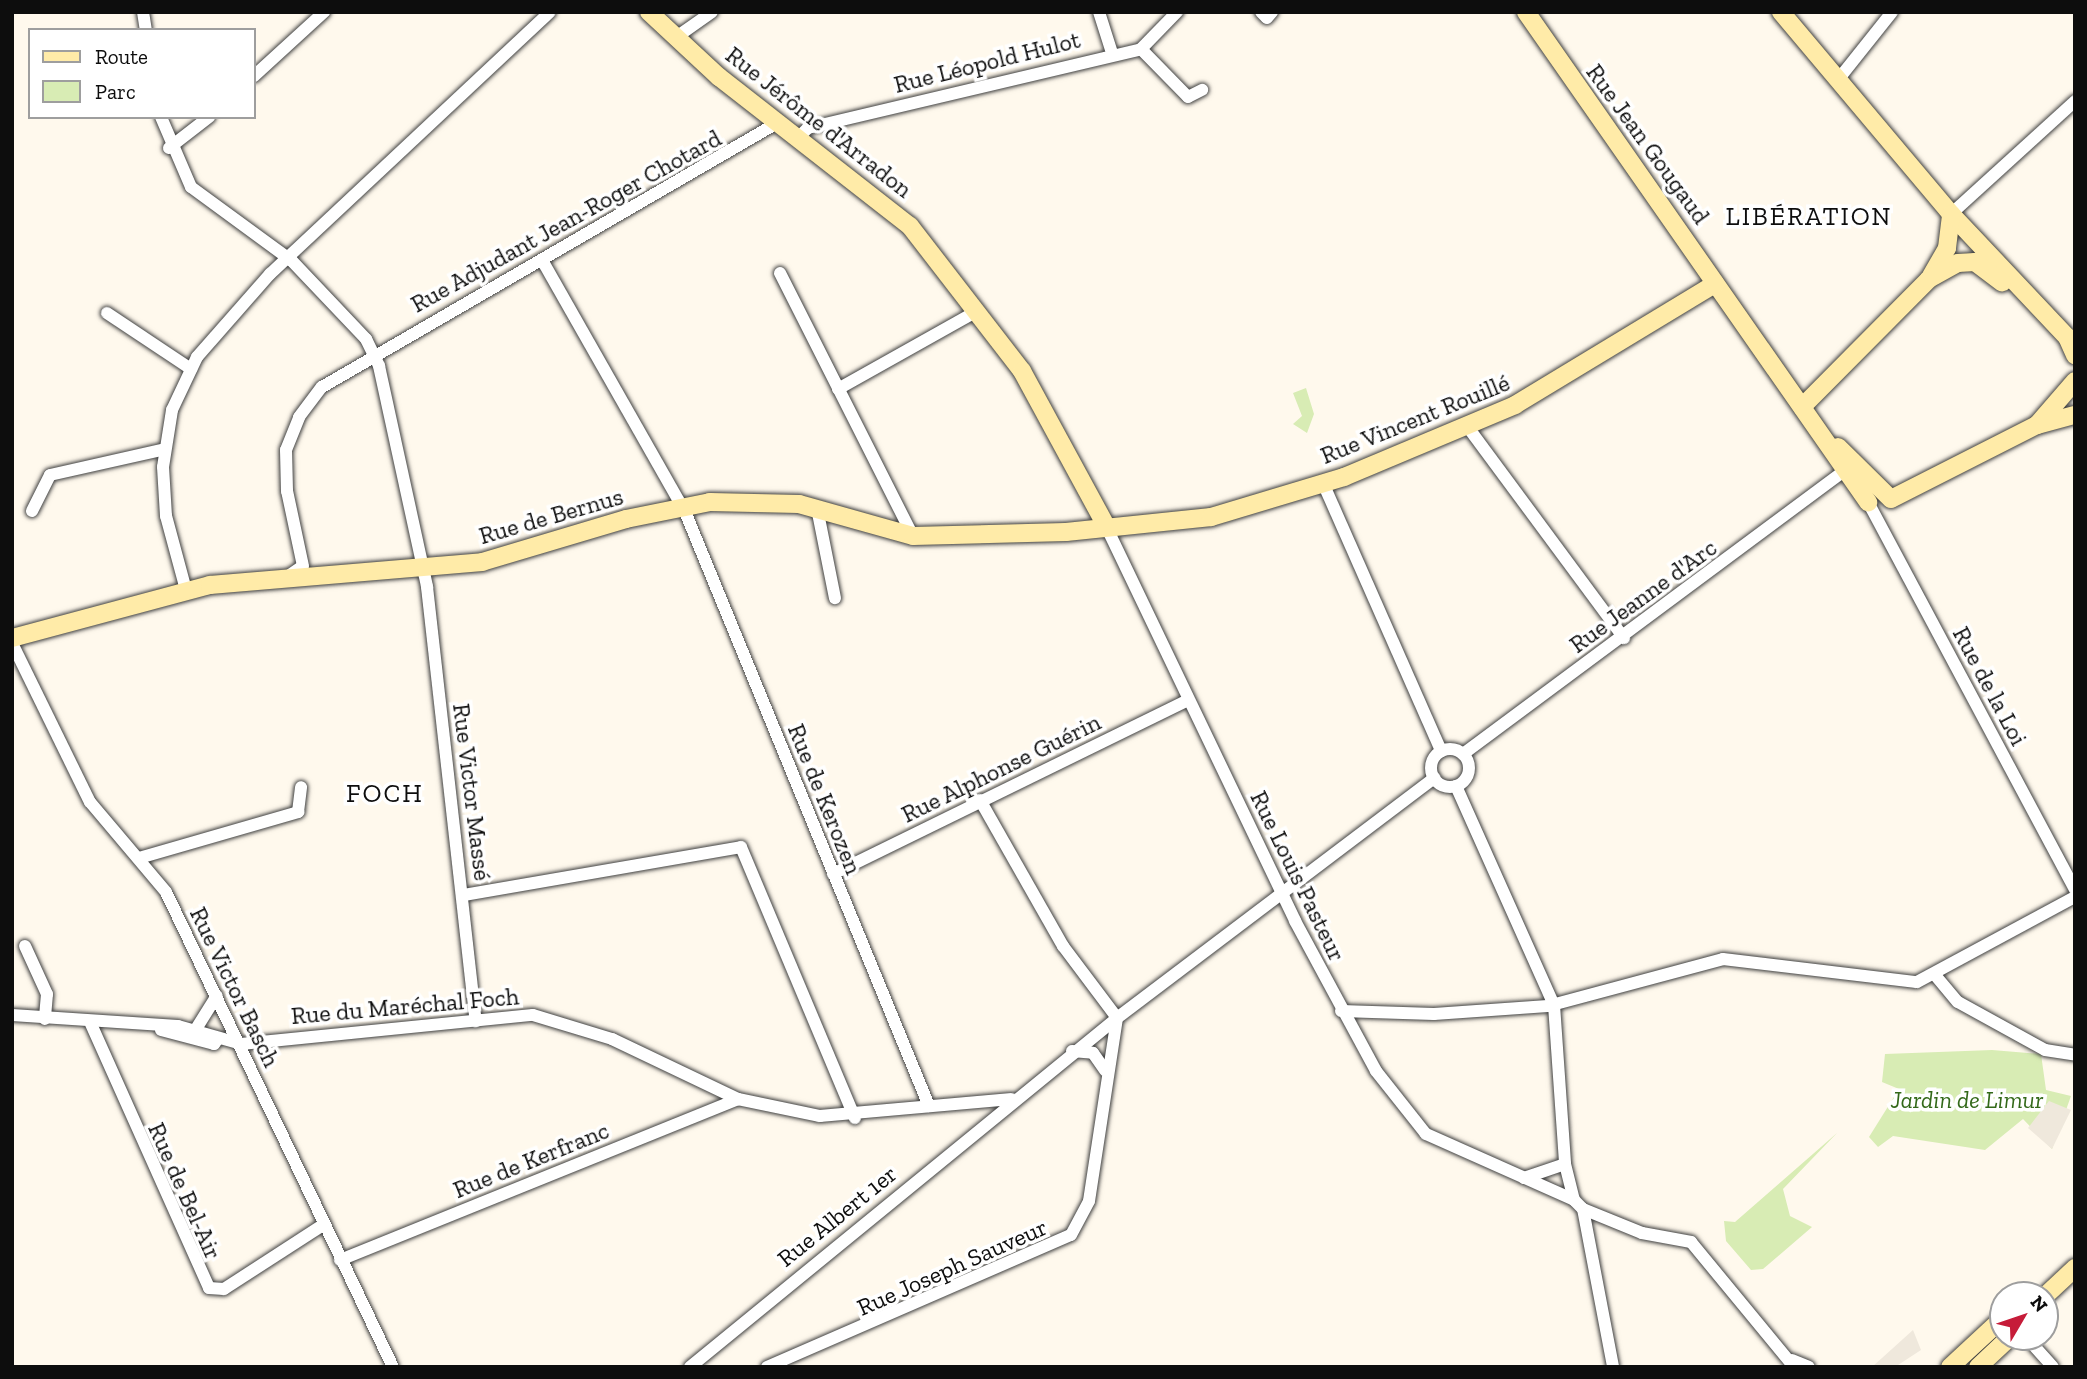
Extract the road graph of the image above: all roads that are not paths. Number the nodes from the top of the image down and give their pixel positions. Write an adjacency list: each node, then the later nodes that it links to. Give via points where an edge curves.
1 (324, 12): 14 (street)
2 (550, 12): 24 (street)
3 (649, 12): 11 (street, Rue Jérôme d'Arradon)
4 (712, 12): 10 (street)
5 (1099, 12): 13 (street)
6 (1177, 12): 12 (street)
7 (1526, 12): 28 (street, Rue Jean Gougaud)
8 (1781, 12): 15 (street)
9 (1892, 12): 15 (street)
10 (687, 17): 11 (street)
11 (675, 38): 20 (street, Rue Jérôme d'Arradon)
12 (1141, 49): 13 (street, Rue Léopold Hulot); 16 (street, via 1188,97)
13 (1112, 53): 21 (street, Rue Léopold Hulot, via 808,128)
14 (256, 74)
15 (1838, 81): 23 (street)
16 (1202, 90)
17 (2075, 102): 23 (street)
18 (162, 119): 22 (street)
19 (206, 119): 22 (street)
20 (777, 123): 21 (street, Rue Jérôme d'Arradon); 25 (street, Rue Adjudant Jean-Roger Chotard)
21 (798, 138): 29 (street, Rue Jérôme d'Arradon, via 894,208)
22 (169, 148): 24 (street, via 198,193)
23 (1951, 214): 27 (street, via 1947,248); 31 (street)
24 (288, 257): 32 (street); 34 (street, via 223,323)
25 (542, 260): 32 (street, Rue Adjudant Jean-Roger Chotard); 46 (street, Rue de Kerozen)
26 (780, 273): 36 (street)
27 (1929, 279): 33 (street, via 1958,263 1987,266); 37 (street)
28 (1715, 284): 37 (street, Rue Jean Gougaud); 40 (street, Rue Vincent Rouillé, via 1544,392)
29 (977, 311): 36 (street); 49 (street, Rue Jérôme d'Arradon, via 1042,404)
30 (107, 313): 34 (street)
31 (2071, 337): 33 (street)
32 (374, 354): 51 (street, Rue Victor Massé); 52 (street, Rue Adjudant Jean-Roger Chotard, via 322,387 292,431 285,473)
33 (2075, 356)
34 (191, 369): 42 (street)
35 (2075, 381): 39 (street)
36 (838, 389): 50 (street)
37 (1802, 407): 41 (street, Rue Jean Gougaud)
38 (2075, 415): 39 (street)
39 (2037, 425): 41 (street, via 1891,499)
40 (1467, 426): 44 (street, Rue Vincent Rouillé); 56 (street)
41 (1829, 442): 43 (street)
42 (165, 449): 48 (street, via 50,475); 53 (street, via 164,499)
43 (1846, 470): 45 (street); 56 (street, Rue Jeanne d'Arc)
44 (1323, 483): 49 (street, Rue Vincent Rouillé, via 1211,517); 59 (street)
45 (1868, 502): 68 (street, Rue de la Loi)
46 (683, 507): 47 (street, Rue de Bernus, via 729,500); 51 (street, Rue de Bernus, via 507,556); 66 (street, Rue de Kerozen)
47 (817, 508): 50 (street, Rue de Bernus); 54 (street)
48 (32, 511)
49 (1106, 526): 50 (street, Rue de Bernus); 58 (street, Rue Louis Pasteur)
50 (913, 536)
51 (424, 569): 52 (street, Rue de Bernus); 69 (street, Rue Victor Massé)
52 (307, 571): 53 (street, Rue de Bernus)
53 (186, 590): 55 (street, Rue de Bernus)
54 (835, 598)
55 (12, 638)
56 (1624, 638): 60 (street, Rue Jeanne d'Arc)
57 (12, 643): 65 (street, Rue Victor Basch, via 90,802)
58 (1188, 700): 64 (street, Rue Alphonse Guérin); 67 (street, Rue Louis Pasteur)
59 (1441, 751): 60 (street); 61 (street, via 1431,766)
60 (1463, 754): 62 (street, via 1469,772)
61 (1434, 778): 62 (street); 67 (street)
62 (1456, 786): 74 (street)
63 (301, 787): 65 (street, via 298,812)
64 (980, 800): 66 (street, Rue Alphonse Guérin); 77 (street, via 1063,946)
65 (139, 858): 73 (street, Rue Victor Basch, via 166,892)
66 (833, 874): 90 (street, Rue de Kerozen)
67 (1283, 888): 75 (street, Rue Louis Pasteur); 77 (street)
68 (2075, 890)
69 (464, 895): 79 (street, Rue Victor Massé); 91 (street, via 741,847)
70 (2075, 897): 72 (street)
71 (26, 946): 78 (street, via 44,984)
72 (1935, 975): 74 (street, via 1917,982 1723,959); 86 (street, via 1958,1002 2045,1050)
73 (217, 996): 81 (street); 84 (street, Rue Victor Basch)
74 (1554, 1005): 75 (street, via 1434,1014); 92 (street)
75 (1341, 1010): 93 (street, Rue Louis Pasteur, via 1420,1129)
76 (12, 1015): 78 (street)
77 (1117, 1018): 85 (street, Rue Albert 1er); 87 (street, Rue Joseph Sauveur)
78 (45, 1019): 80 (street)
79 (476, 1021): 84 (street, Rue du Maréchal Foch); 89 (street, Rue du Maréchal Foch, via 533,1015 579,1027)
80 (91, 1024): 82 (street); 95 (street, Rue de Bel-Air, via 209,1288 224,1289)
81 (196, 1029): 82 (street); 83 (street)
82 (161, 1030): 83 (street, via 215,1044)
83 (218, 1039): 84 (street, Rue du Maréchal Foch)
84 (241, 1044): 95 (street, Rue Victor Basch)
85 (1072, 1051): 87 (street, via 1093,1053); 88 (street, Rue Albert 1er)
86 (2075, 1055)
87 (1105, 1070): 106 (street, Rue Joseph Sauveur, via 1089,1201 1071,1235)
88 (1012, 1099): 90 (street, Rue du Maréchal Foch); 105 (street, Rue Albert 1er)
89 (738, 1100): 91 (street, Rue du Maréchal Foch); 96 (street, Rue de Kerfranc)
90 (929, 1106): 91 (street, Rue du Maréchal Foch)
91 (855, 1118)
92 (1565, 1164): 93 (street); 94 (street)
93 (1524, 1178): 94 (street, Rue Louis Pasteur)
94 (1579, 1205): 102 (street, Rue Louis Pasteur, via 1642,1233 1668,1234 1691,1242); 107 (street)
95 (323, 1226): 96 (street, Rue Victor Basch)
96 (340, 1260): 104 (street, Rue Victor Basch)
97 (2075, 1268): 98 (street)
98 (2059, 1283)
99 (1989, 1335): 103 (street)
100 (1989, 1350): 103 (street)
101 (2039, 1351): 109 (street)
102 (1793, 1363): 108 (street)
103 (1966, 1364)
104 (393, 1367)
105 (690, 1367)
106 (767, 1367)
107 (1613, 1367)
108 (1809, 1367)
109 (2053, 1367)

